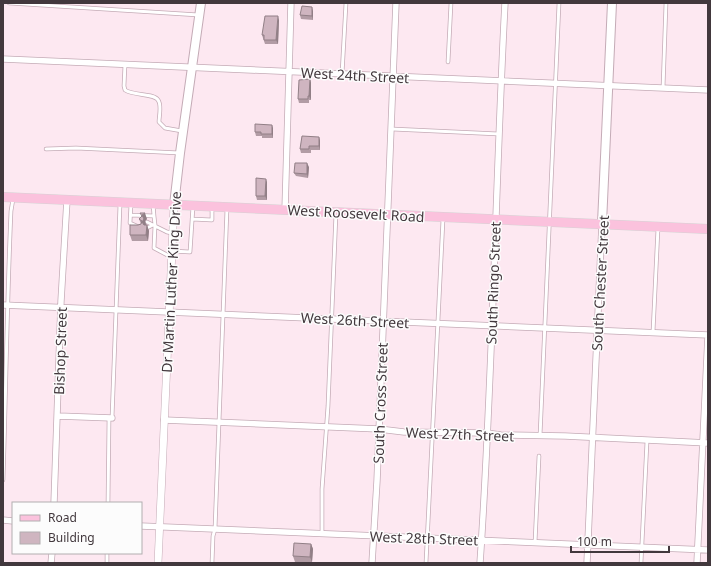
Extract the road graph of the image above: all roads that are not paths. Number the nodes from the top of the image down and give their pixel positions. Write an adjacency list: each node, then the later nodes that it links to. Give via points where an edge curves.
1 (9, 3): 11 (lane)
2 (201, 3): 11 (main road, Dr Martin Luther King Drive)
3 (291, 3): 16 (street)
4 (346, 3): 17 (lane)
5 (396, 3): 18 (street, South Cross Street)
6 (451, 3): 13 (lane)
7 (505, 3): 19 (street, South Ringo Street)
8 (559, 3): 20 (lane)
9 (612, 3): 21 (main road, South Chester Street)
10 (666, 3): 22 (lane)
11 (199, 15): 15 (main road, Dr Martin Luther King Drive)
12 (3, 58): 14 (street, West 24th Street)
13 (448, 62)
14 (125, 64): 15 (street, West 24th Street); 25 (lane, via 125,90 157,98 160,106 159,122 165,128)
15 (193, 67): 16 (street, West 24th Street); 25 (main road, Dr Martin Luther King Drive)
16 (288, 71): 17 (street, West 24th Street); 39 (street)
17 (342, 74): 18 (street, West 24th Street)
18 (394, 76): 19 (street, West 24th Street); 24 (street, South Cross Street)
19 (501, 81): 20 (street, West 24th Street); 26 (street, South Ringo Street)
20 (556, 84): 21 (street, West 24th Street); 48 (lane)
21 (608, 86): 22 (street, West 24th Street); 49 (main road, South Chester Street)
22 (663, 88): 23 (street, West 24th Street)
23 (708, 90)
24 (392, 128): 26 (lane); 41 (street, South Cross Street)
25 (183, 132): 28 (main road, Dr Martin Luther King Drive)
26 (499, 134): 46 (street, South Ringo Street)
27 (46, 149): 28 (lane)
28 (180, 153): 35 (main road, Dr Martin Luther King Drive)
29 (3, 197): 30 (main road, West Roosevelt Road)
30 (13, 197): 31 (main road, West Roosevelt Road); 57 (lane)
31 (67, 200): 32 (main road, West Roosevelt Road); 58 (street, Bishop Street)
32 (120, 202): 33 (main road, West Roosevelt Road); 59 (lane)
33 (131, 203): 34 (main road, West Roosevelt Road); 42 (lane)
34 (153, 204): 35 (main road, West Roosevelt Road); 43 (lane)
35 (174, 205): 36 (main road, West Roosevelt Road); 55 (street, Dr Martin Luther King Drive)
36 (193, 206): 37 (main road, West Roosevelt Road); 45 (lane)
37 (212, 207): 38 (main road, West Roosevelt Road); 45 (lane, via 212,220)
38 (227, 208): 39 (main road, West Roosevelt Road); 61 (lane)
39 (285, 210): 40 (main road, West Roosevelt Road)
40 (336, 212): 41 (main road, West Roosevelt Road); 62 (lane)
41 (387, 214): 44 (main road, West Roosevelt Road); 63 (street, South Cross Street)
42 (131, 215): 43 (lane); 52 (lane, via 130,223 135,223)
43 (154, 216): 50 (lane)
44 (443, 217): 46 (main road, West Roosevelt Road); 64 (lane)
45 (192, 219): 56 (lane, via 190,252)
46 (495, 219): 48 (main road, West Roosevelt Road); 65 (street, South Ringo Street)
47 (147, 222): 50 (lane)
48 (550, 222): 49 (main road, West Roosevelt Road); 66 (lane)
49 (602, 223): 51 (main road, West Roosevelt Road); 67 (street, South Chester Street)
50 (154, 225): 53 (lane); 55 (lane); 56 (lane, via 154,248)
51 (658, 226): 54 (main road, West Roosevelt Road); 68 (lane)
52 (140, 228)
53 (147, 228)
54 (708, 229)
55 (172, 233): 56 (street, Dr Martin Luther King Drive)
56 (171, 254): 60 (street, Dr Martin Luther King Drive)
57 (5, 305): 58 (street, West 26th Street); 83 (lane, via 6,400)
58 (61, 307): 59 (street, West 26th Street); 70 (street, Bishop Street)
59 (116, 309): 60 (street, West 26th Street); 71 (lane)
60 (168, 312): 61 (street, West 26th Street); 72 (street, Dr Martin Luther King Drive)
61 (223, 314): 62 (street, West 26th Street); 73 (lane)
62 (332, 319): 63 (street, West 26th Street); 74 (lane)
63 (383, 321): 64 (street, West 26th Street); 75 (street, South Cross Street)
64 (438, 324): 65 (street, West 26th Street); 76 (lane)
65 (492, 326): 66 (street, West 26th Street); 77 (street, South Ringo Street)
66 (545, 328): 67 (street, West 26th Street); 78 (lane)
67 (598, 331): 68 (street, West 26th Street); 79 (street, South Chester Street)
68 (653, 333): 69 (street, West 26th Street)
69 (708, 336): 81 (street)
70 (58, 416): 71 (street); 84 (street, Bishop Street)
71 (110, 418): 85 (lane)
72 (164, 420): 73 (street, West 27th Street); 87 (street, Dr Martin Luther King Drive)
73 (219, 422): 74 (street, West 27th Street); 88 (lane)
74 (325, 427): 75 (street, West 27th Street); 89 (lane)
75 (379, 429): 76 (street, West 27th Street); 90 (street, South Cross Street)
76 (433, 432): 77 (street, West 27th Street); 91 (lane)
77 (487, 433): 78 (street, West 27th Street); 92 (street, South Ringo Street)
78 (540, 436): 79 (street, West 27th Street)
79 (592, 438): 80 (street, West 27th Street); 94 (street, South Chester Street)
80 (647, 441): 81 (street, West 27th Street); 95 (lane)
81 (706, 443): 96 (street)
82 (539, 456): 93 (lane)
83 (3, 480)
84 (54, 502)
85 (108, 502)
86 (142, 526): 87 (street, West 28th Street)
87 (159, 527): 88 (street, West 28th Street); 98 (street, Dr Martin Luther King Drive)
88 (215, 529): 89 (street, West 28th Street); 99 (lane)
89 (322, 534): 90 (street, West 28th Street)
90 (373, 536): 91 (street, West 28th Street); 100 (street, South Cross Street)
91 (427, 539): 92 (street, West 28th Street); 101 (lane)
92 (482, 541): 93 (street, West 28th Street); 102 (street, South Ringo Street)
93 (535, 543): 94 (street, West 28th Street)
94 (587, 545): 95 (street, West 28th Street); 103 (street, South Chester Street)
95 (642, 548): 96 (street, West 28th Street); 104 (lane)
96 (698, 550): 97 (street, West 28th Street); 105 (street)
97 (708, 550)
98 (158, 563)
99 (212, 563)
100 (372, 563)
101 (426, 563)
102 (480, 563)
103 (586, 563)
104 (641, 563)
105 (697, 563)

